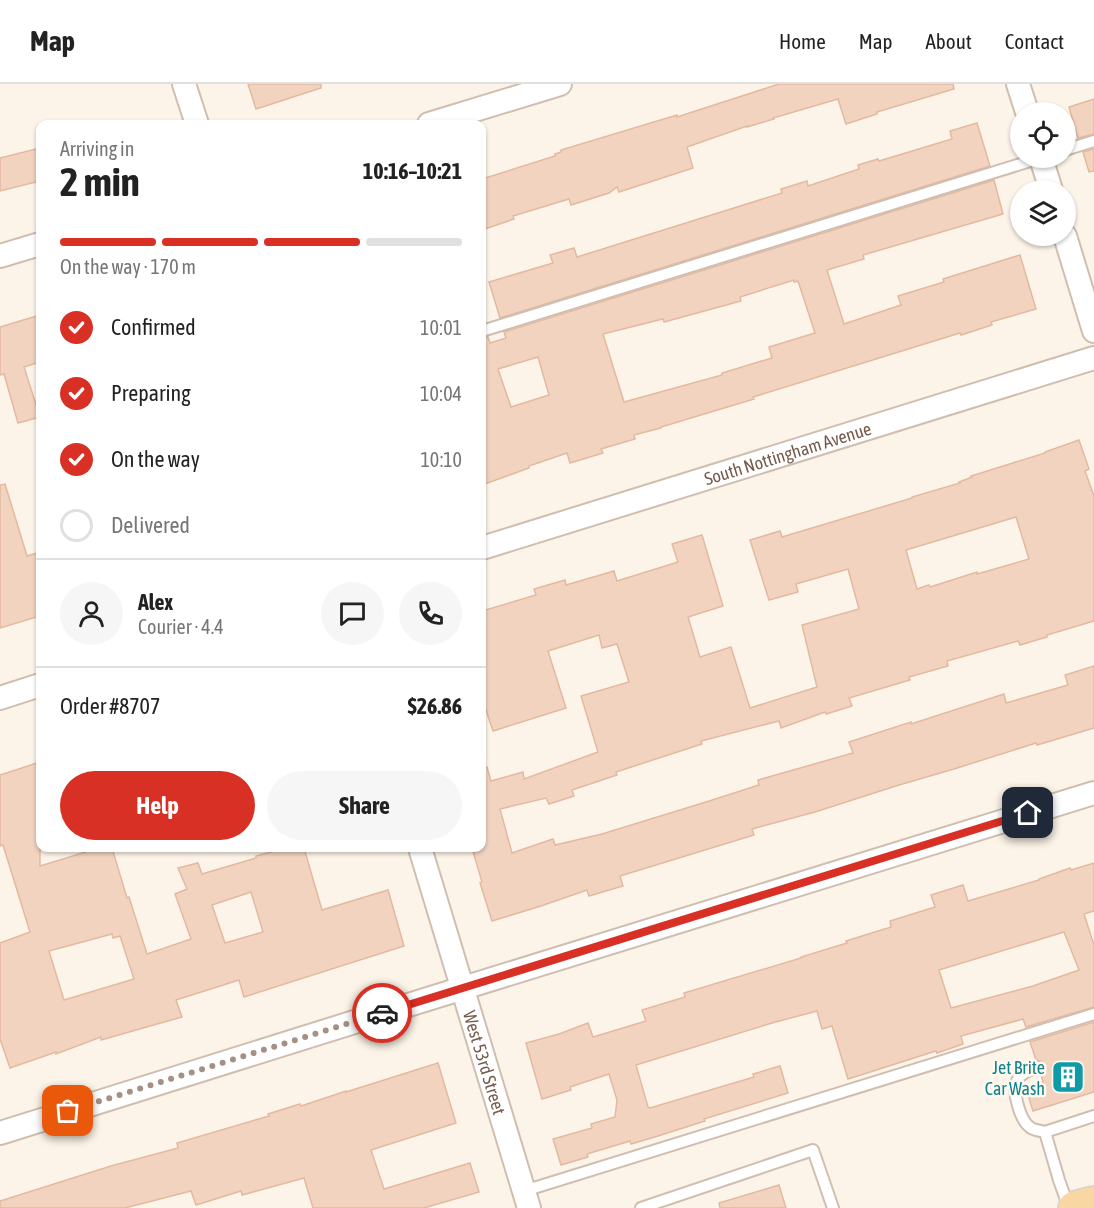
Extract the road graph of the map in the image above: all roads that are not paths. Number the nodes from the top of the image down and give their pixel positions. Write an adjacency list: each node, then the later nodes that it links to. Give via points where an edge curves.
1 (184, 84): 5 (street)
2 (560, 84): 6 (street)
3 (1018, 84): 4 (street)
4 (1024, 102)
5 (195, 120)
6 (442, 120)
7 (1094, 141): 8 (lane)
8 (1076, 147)
9 (1010, 167): 13 (lane)
10 (36, 245): 12 (street)
11 (1068, 246): 14 (street)
12 (0, 256)
13 (486, 330)
14 (1094, 331)
15 (1094, 358): 16 (street, South Nottingham Avenue)
16 (486, 547)
17 (36, 686): 18 (street)
18 (0, 698)
19 (1094, 793): 21 (street)
20 (421, 852): 21 (street, West 53rd Street)
21 (463, 988): 26 (street); 27 (street, West 53rd Street)
22 (1094, 1014): 27 (lane)
23 (1038, 1067): 25 (lane, via 1018,1078 1016,1089 1023,1118 1031,1128)
24 (1094, 1116): 25 (lane)
25 (1045, 1132): 31 (lane)
26 (0, 1133)
27 (527, 1200)
28 (1094, 1203): 32 (main road)
29 (641, 1208): 30 (lane, via 813,1150)
30 (833, 1208)
31 (1069, 1208)
32 (1075, 1208)

